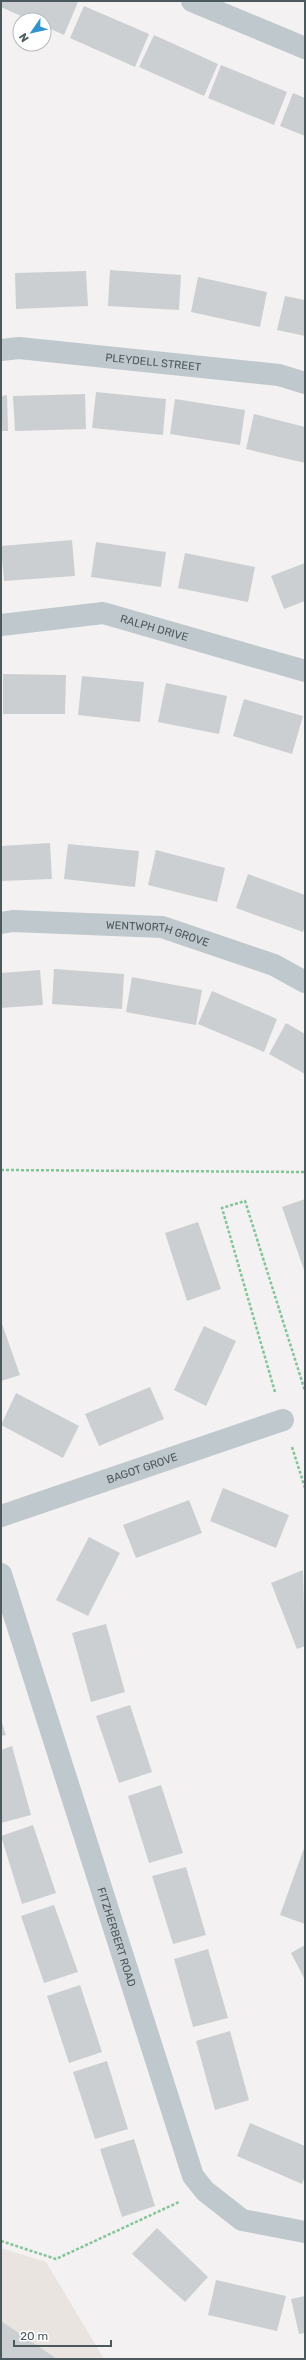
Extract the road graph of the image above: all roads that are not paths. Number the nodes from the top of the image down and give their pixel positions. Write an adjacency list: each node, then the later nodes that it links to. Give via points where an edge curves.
1 (192, 1): 2 (street)
2 (305, 48)
3 (1, 350): 4 (street, PLEYDELL STREET, via 19,348 279,375)
4 (305, 383)
5 (1, 625): 6 (street, RALPH DRIVE, via 103,613)
6 (305, 671)
7 (1, 923): 8 (street, WENTWORTH GROVE, via 13,921 162,927 274,965)
8 (305, 982)
9 (283, 1420): 10 (street, BAGOT GROVE)
10 (1, 1516)
11 (1, 1574): 12 (street, FITZHERBERT ROAD, via 193,2176 205,2190 242,2220)
12 (305, 2232)

